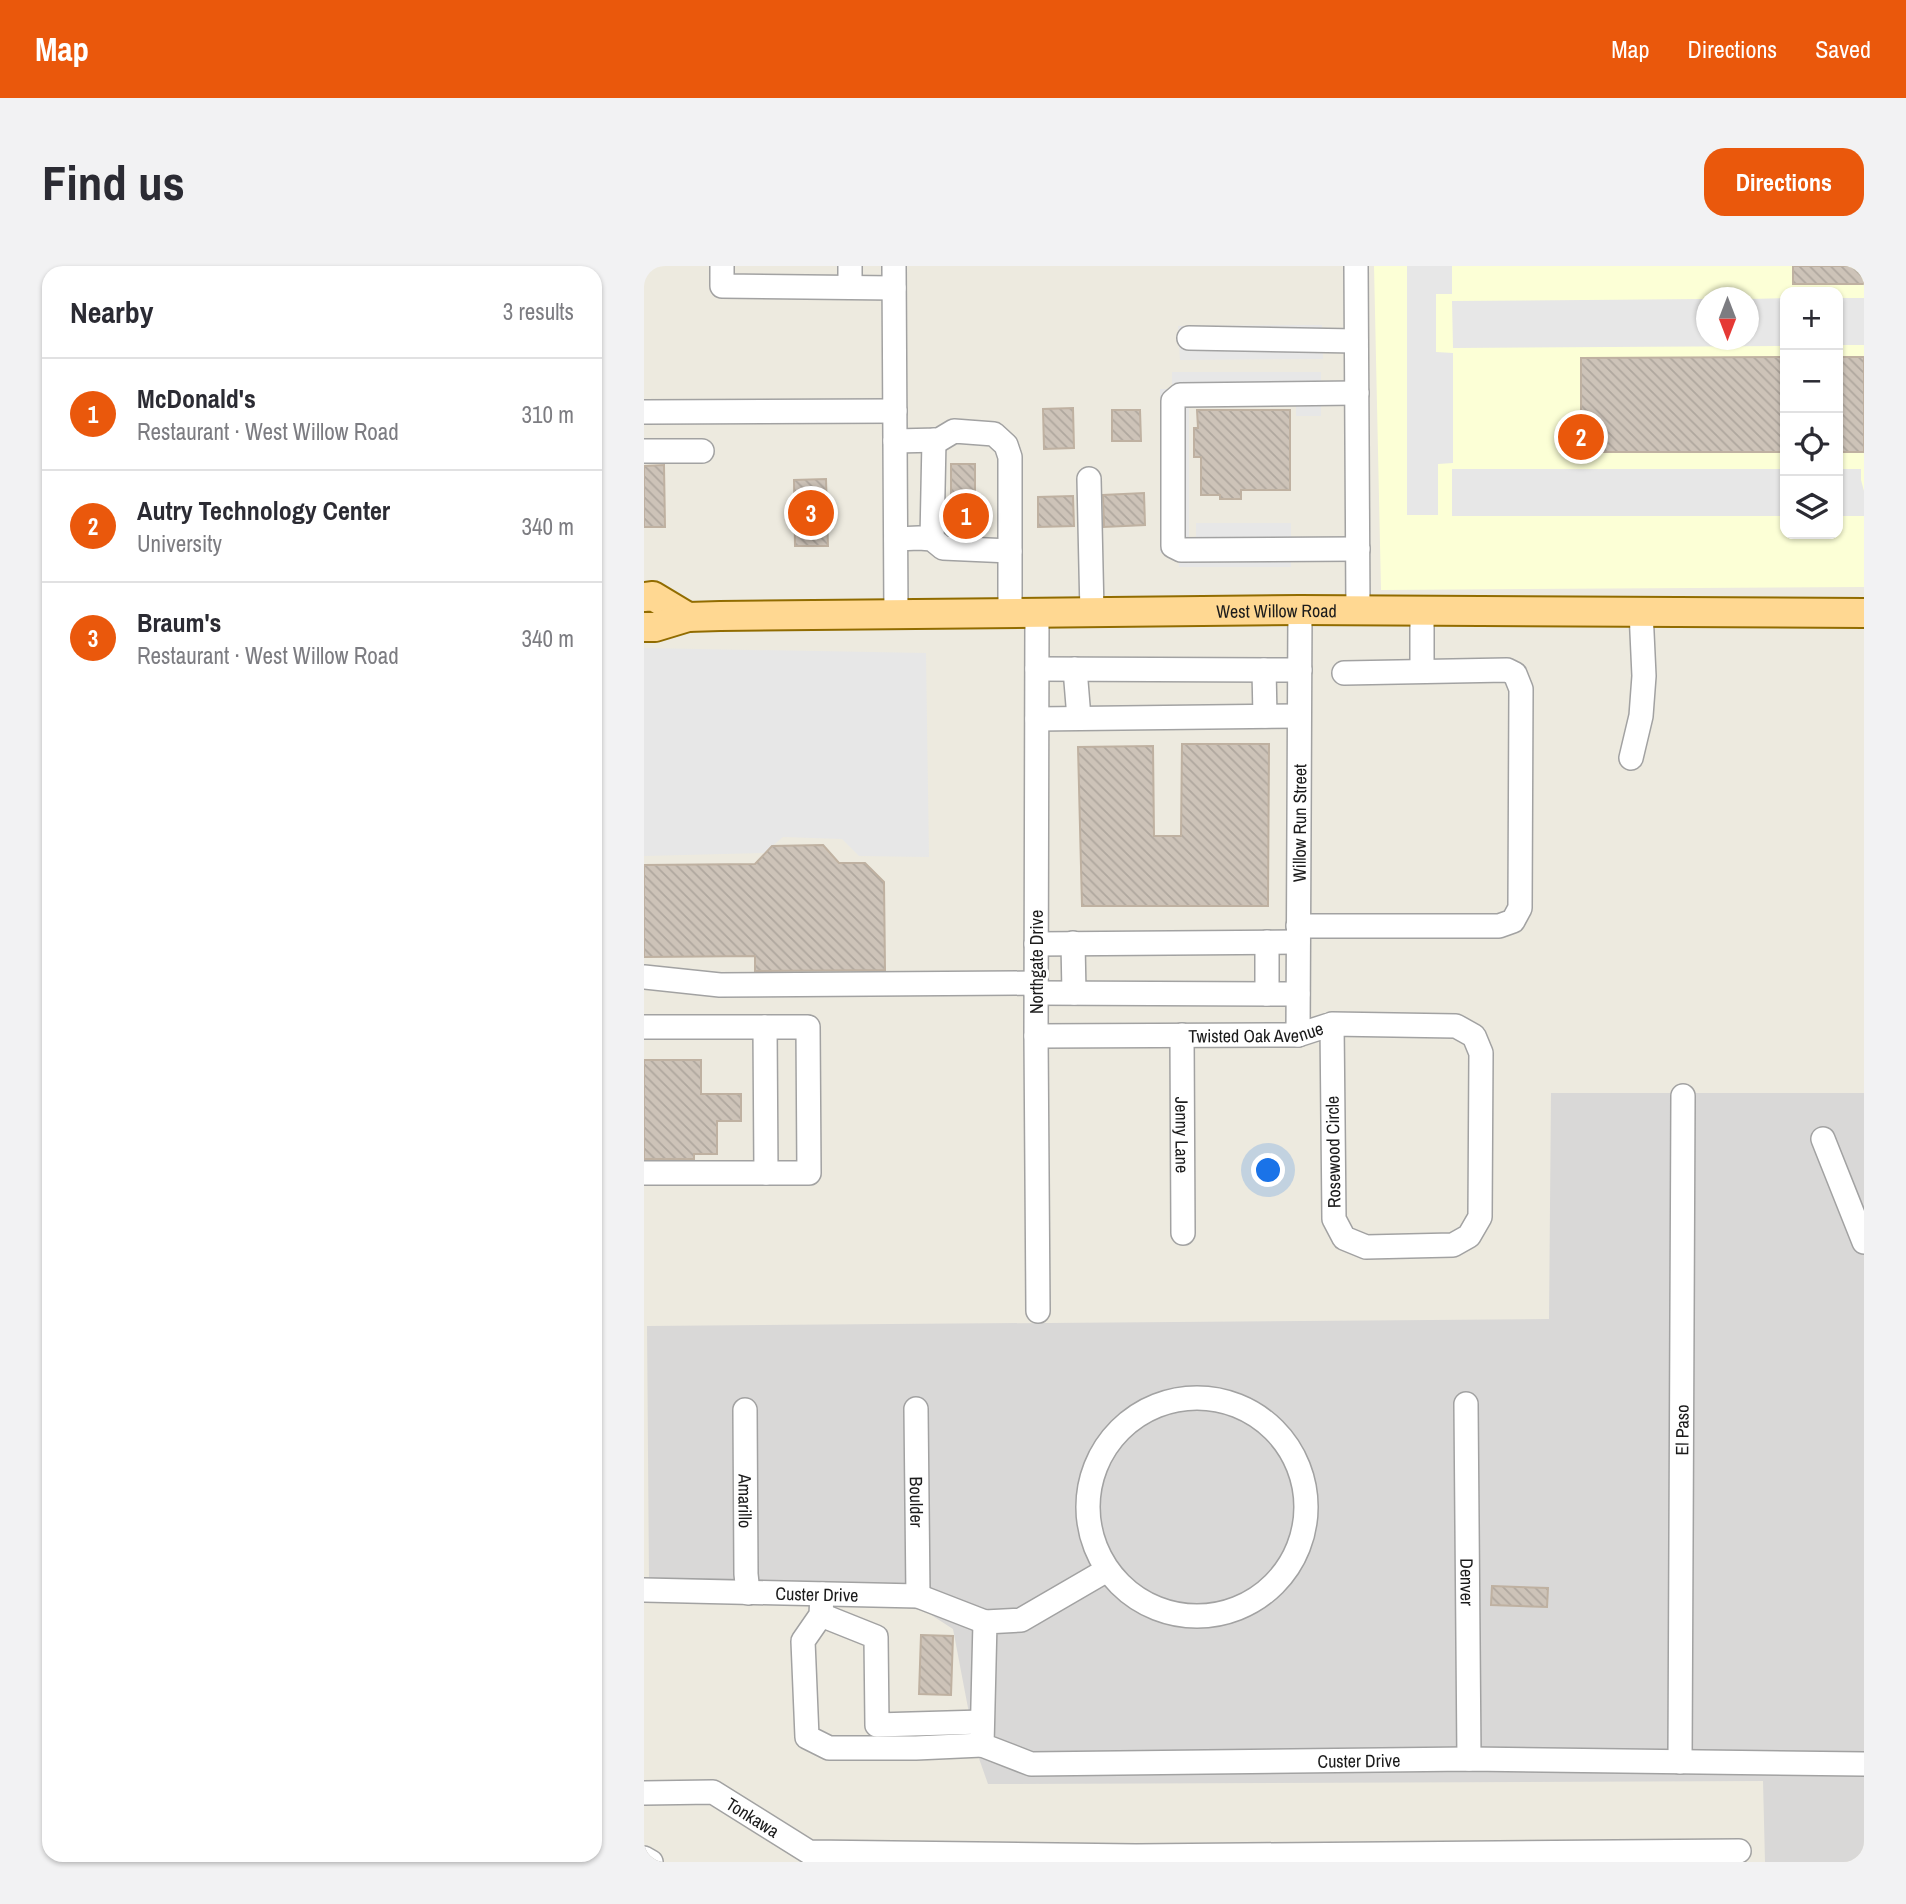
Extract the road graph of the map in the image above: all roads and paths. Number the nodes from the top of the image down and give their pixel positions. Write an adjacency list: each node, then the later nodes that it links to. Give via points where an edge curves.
1 (722, 266): 3 (street, via 722,286)
2 (1356, 266): 6 (street)
3 (850, 277): 4 (street)
4 (894, 277): 8 (street)
5 (1189, 338): 6 (street)
6 (1356, 341): 7 (street)
7 (1357, 393): 17 (street); 17 (street, via 1180,395 1172,401 1172,546 1181,550)
8 (895, 411): 9 (street); 11 (street)
9 (644, 412)
10 (934, 440): 11 (street, Northgate Drive); 16 (street); 18 (street, Northgate Drive, via 954,431 994,434 1006,445 1010,457)
11 (895, 441): 15 (street)
12 (644, 451): 13 (street)
13 (702, 451)
14 (1089, 479): 25 (street)
15 (896, 538): 16 (street); 27 (street)
16 (932, 539): 18 (street, via 943,548)
17 (1358, 549): 21 (street)
18 (1010, 551): 26 (street, Northgate Drive)
19 (644, 597): 28 (main road, via 653,596)
20 (1300, 610): 21 (main road, West Willow Road); 25 (main road, West Willow Road); 33 (street, Willow Run Street)
21 (1358, 610): 22 (main road, West Willow Road)
22 (1422, 611): 23 (main road, West Willow Road); 34 (street)
23 (1642, 611): 24 (main road, West Willow Road); 40 (street, via 1642,716)
24 (1864, 612)
25 (1092, 613): 26 (main road, West Willow Road)
26 (1024, 614): 27 (main road, West Willow Road); 30 (street, Northgate Drive)
27 (896, 615): 28 (main road, West Willow Road)
28 (688, 617): 29 (main road, West Willow Road)
29 (644, 627)
30 (1037, 669): 31 (street); 39 (street, Northgate Drive)
31 (1075, 669): 32 (street); 38 (street)
32 (1264, 670): 33 (street); 36 (street)
33 (1300, 670): 37 (street, Willow Run Street)
34 (1422, 670): 35 (street); 41 (street, via 1507,670 1515,674 1521,689 1520,908 1513,921 1499,926)
35 (1344, 673)
36 (1265, 716): 37 (street); 38 (street)
37 (1299, 716): 41 (street, Willow Run Street)
38 (1079, 718): 39 (street)
39 (1037, 719): 44 (street, Northgate Drive)
40 (1631, 758)
41 (1298, 934): 42 (street); 49 (street, Willow Run Street)
42 (1267, 942): 43 (street); 48 (street)
43 (1073, 943): 44 (street); 47 (street)
44 (1036, 944): 46 (street, Northgate Drive)
45 (644, 977): 46 (street, via 720,985)
46 (1036, 988): 47 (street); 55 (street, Northgate Drive)
47 (1074, 993): 48 (street)
48 (1267, 994): 49 (street)
49 (1298, 994): 54 (street, Willow Run Street)
50 (1332, 1024): 54 (street, Twisted Oak Avenue); 56 (street, Twisted Oak Avenue, via 1455,1026); 56 (street, Rosewood Circle, via 1334,1219 1344,1238 1366,1247 1453,1245 1469,1236 1480,1217 1481,1053)
51 (644, 1027): 52 (street)
52 (765, 1027): 60 (street); 60 (street, via 808,1027 809,1147 809,1173)
53 (1182, 1035): 54 (street, Twisted Oak Avenue); 55 (street, Twisted Oak Avenue); 61 (street, Jenny Lane)
54 (1298, 1035)
55 (1036, 1036): 63 (street, Northgate Drive)
56 (1474, 1036)
57 (1683, 1096): 78 (street, El Paso)
58 (1822, 1139): 62 (street)
59 (644, 1173): 60 (street)
60 (766, 1173)
61 (1183, 1233)
62 (1864, 1242)
63 (1038, 1311)
64 (1466, 1404): 77 (street, Denver)
65 (916, 1409): 70 (street, Boulder)
66 (745, 1410): 69 (street, Amarillo)
67 (1107, 1570): 67 (street, via 1120,1586 1152,1607 1189,1617 1226,1613 1261,1597 1297,1553 1307,1516 1304,1479 1280,1435 1251,1411 1214,1398 1161,1403 1128,1422 1102,1450 1089,1486 1088,1524 1097,1555); 72 (street, Custer Drive, via 1021,1620)
68 (644, 1590): 69 (street, Custer Drive)
69 (748, 1593): 71 (street, Custer Drive)
70 (918, 1596): 71 (street, Custer Drive); 72 (street, Custer Drive)
71 (822, 1605): 74 (street, via 876,1637); 76 (street, via 803,1641 807,1737 829,1748)
72 (985, 1622): 73 (street)
73 (982, 1722): 74 (street); 75 (street)
74 (877, 1724): 76 (street)
75 (982, 1745): 76 (street); 77 (street, Custer Drive, via 1031,1765)
76 (878, 1748)
77 (1469, 1759): 78 (street, Custer Drive)
78 (1681, 1762): 79 (street, Custer Drive)
79 (1864, 1764)
80 (644, 1793): 82 (street, Tonkawa, via 713,1792)
81 (1739, 1851): 83 (street, Tonkawa)
82 (809, 1857): 85 (street, Tonkawa)
83 (1574, 1857): 86 (street, Tonkawa)
84 (644, 1858): 88 (street)
85 (968, 1858): 87 (street, Tonkawa)
86 (1394, 1858): 87 (street, Tonkawa)
87 (1136, 1859)
88 (651, 1862)

